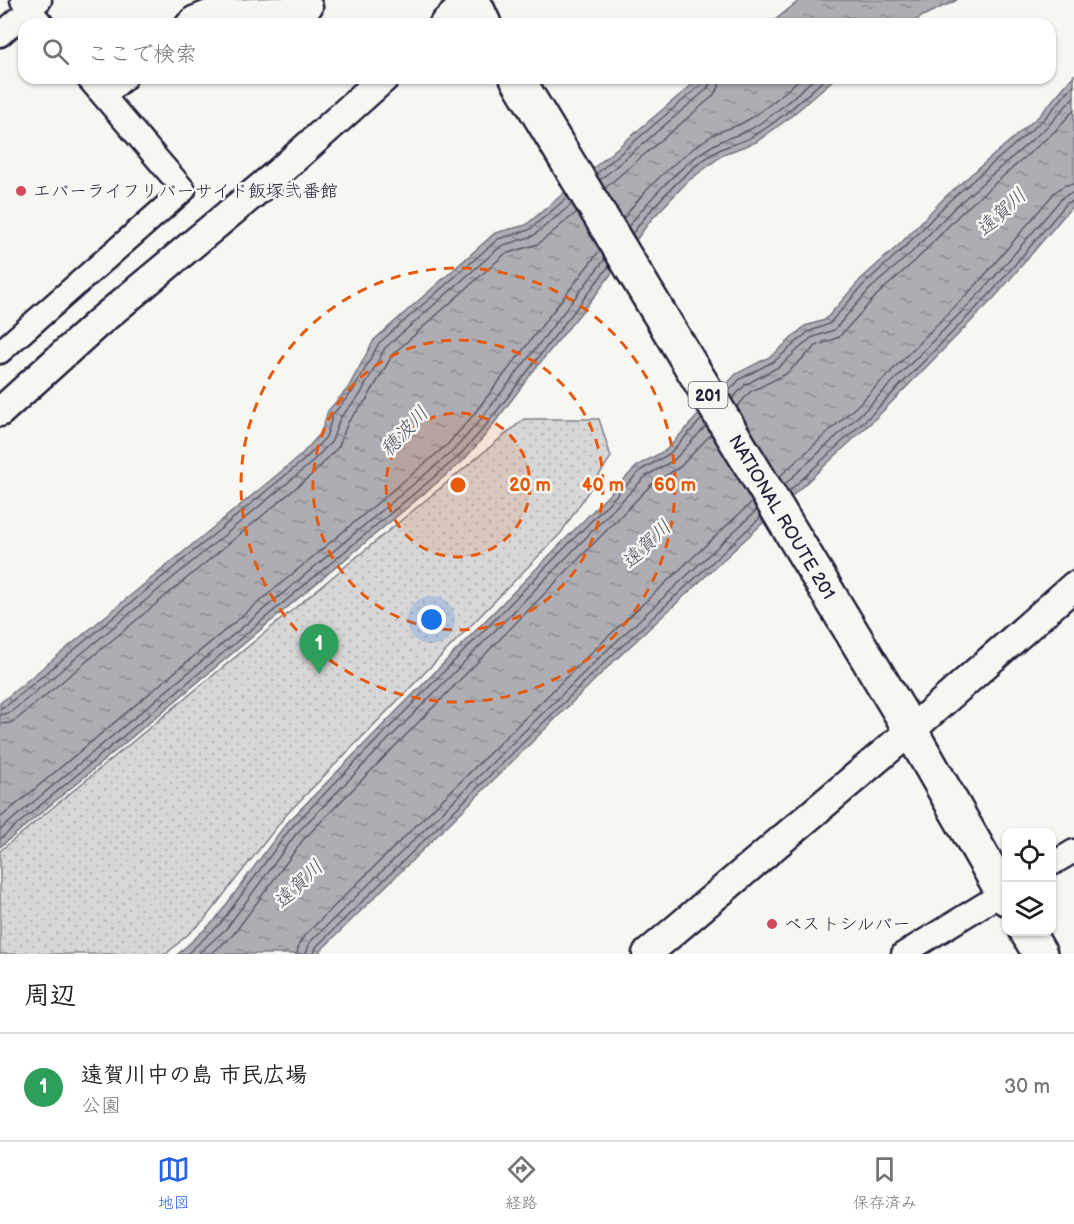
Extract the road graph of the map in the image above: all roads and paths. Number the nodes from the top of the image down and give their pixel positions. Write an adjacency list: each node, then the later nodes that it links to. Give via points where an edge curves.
1 (311, 7): 5 (street, via 208,12)
2 (33, 8): 4 (street)
3 (477, 11): 6 (street)
4 (21, 18)
5 (193, 18)
6 (459, 18)
7 (18, 20): 8 (street)
8 (0, 35)
9 (93, 84): 13 (street)
10 (118, 84): 13 (street)
11 (377, 84): 15 (street)
12 (521, 84): 17 (highway, NATIONAL ROUTE 201 / 201)
13 (104, 96): 14 (street, via 184,190)
14 (0, 352)
15 (0, 412)
16 (1074, 586): 17 (street)
17 (905, 722): 20 (highway, NATIONAL ROUTE 201 / 201); 23 (street)
18 (1074, 851): 19 (street)
19 (1056, 862)
20 (1002, 887)
21 (1002, 896): 24 (street)
22 (1029, 936): 25 (highway)
23 (647, 954)
24 (903, 954)
25 (1040, 954)

